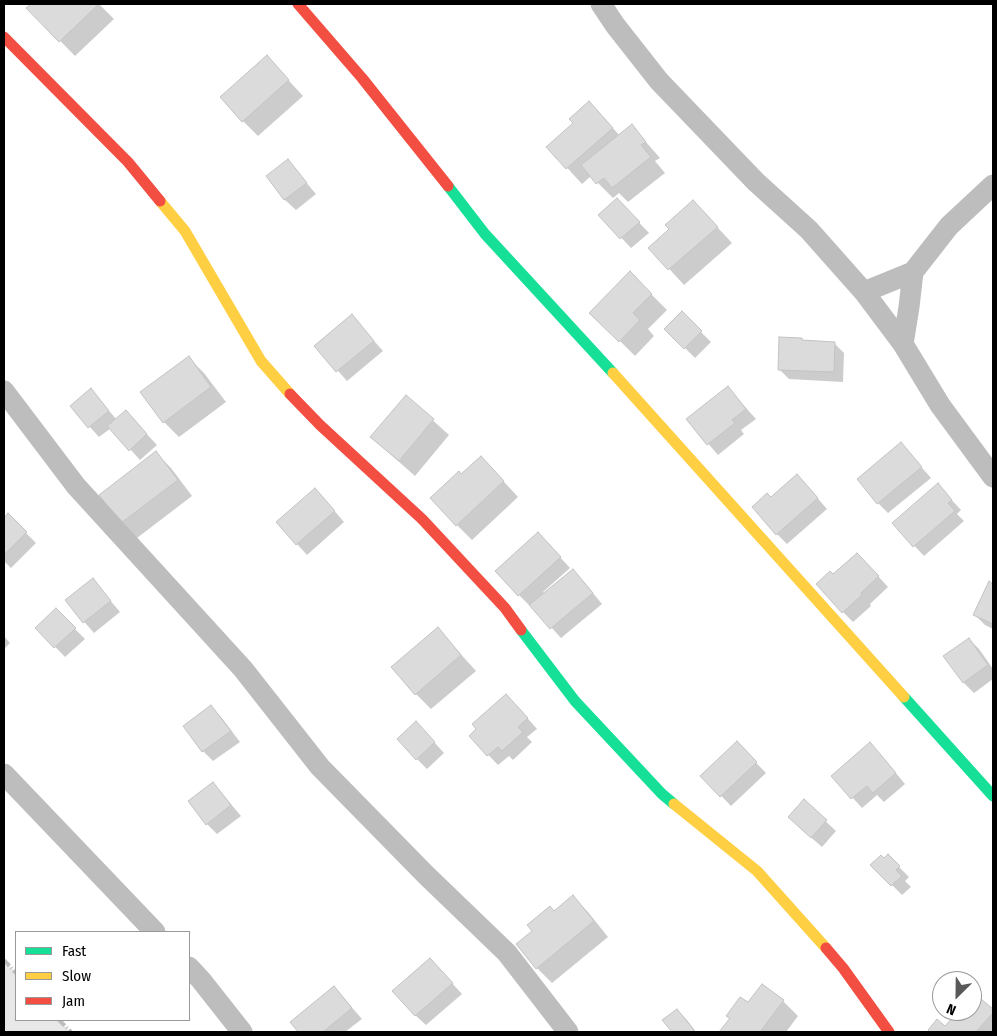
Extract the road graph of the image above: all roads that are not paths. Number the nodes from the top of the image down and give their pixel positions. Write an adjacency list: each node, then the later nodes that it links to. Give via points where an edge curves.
1 (298, 4): 11 (street, via 368,85 485,234)
2 (601, 4): 6 (street, via 659,81 756,182 809,230)
3 (4, 36): 16 (street, via 128,162 184,231 261,361 288,392 422,518 505,608 575,701 662,794 757,871 843,968)
4 (993, 185): 5 (street, via 949,226)
5 (913, 272): 6 (street); 7 (street)
6 (864, 292): 7 (street)
7 (902, 344): 9 (street, via 940,405)
8 (4, 391): 15 (street, via 76,486 242,669 320,768 507,953)
9 (993, 476)
10 (4, 774): 12 (street)
11 (993, 796)
12 (154, 931)
13 (190, 969): 14 (street)
14 (242, 1032)
15 (568, 1032)
16 (889, 1032)

